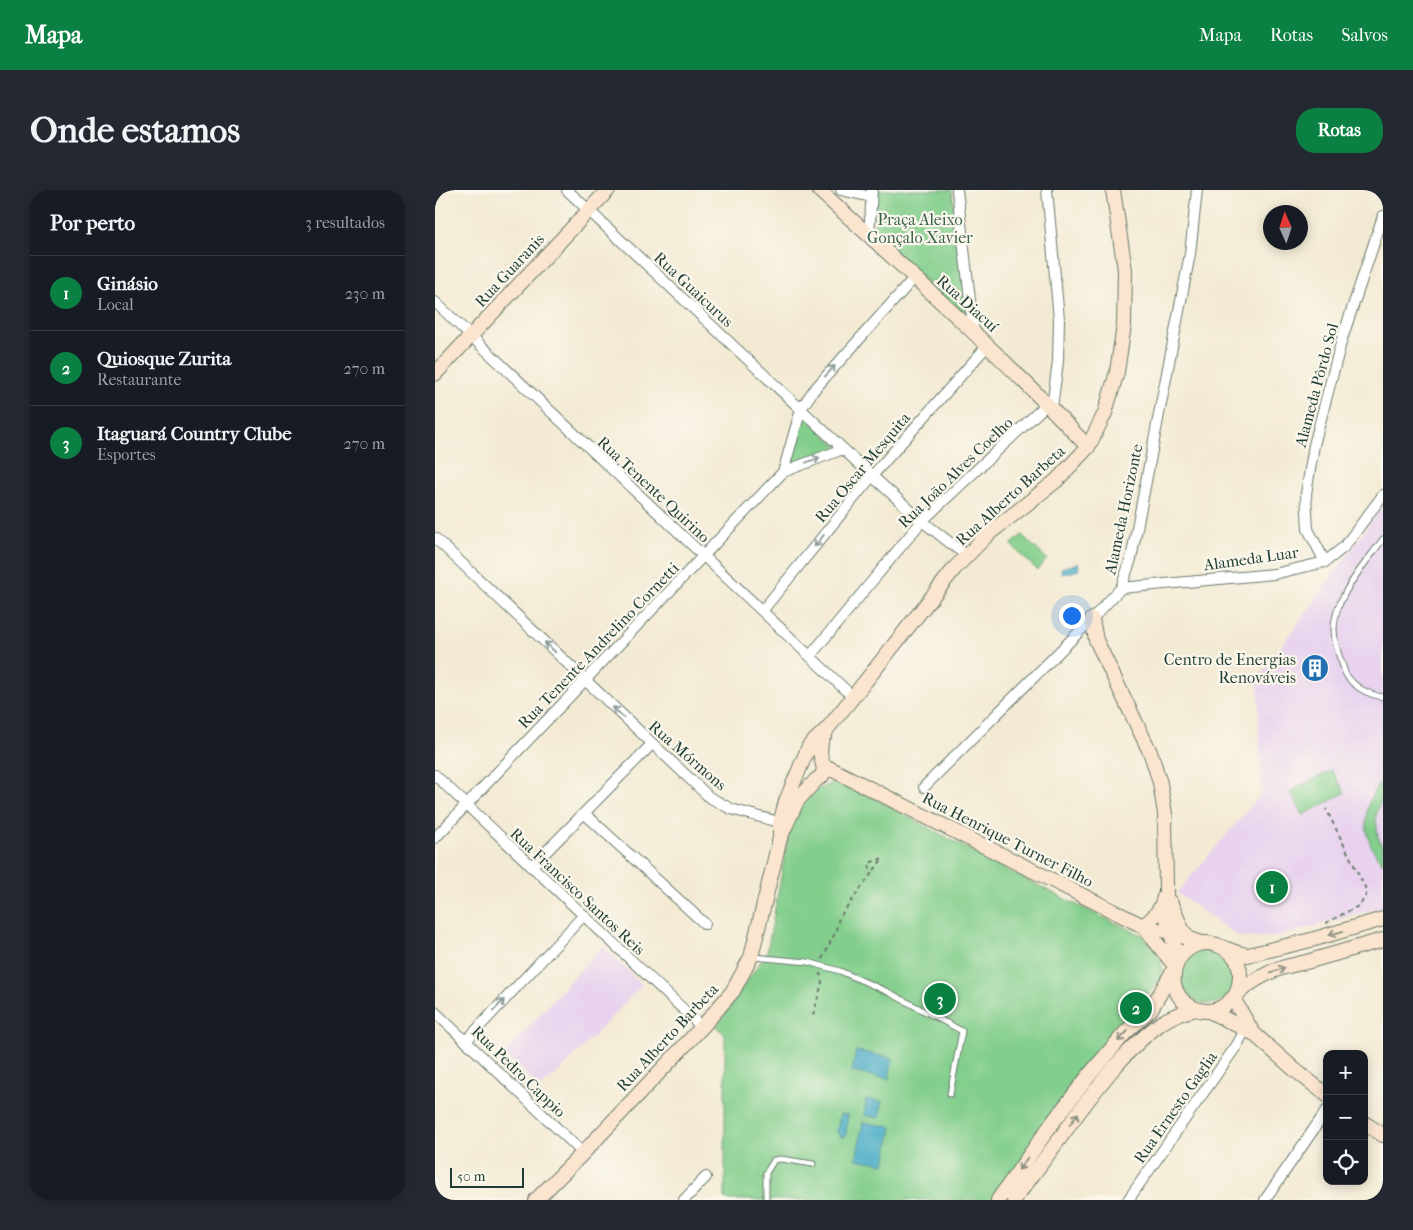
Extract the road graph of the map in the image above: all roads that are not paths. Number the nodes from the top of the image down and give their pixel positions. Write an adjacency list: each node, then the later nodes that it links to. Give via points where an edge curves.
1 (567, 190): 10 (street, Rua Guaicurus)
2 (608, 190): 10 (main road, Rua Guaranis)
3 (819, 190): 12 (main road, Rua Diacuí)
4 (841, 190): 9 (street)
5 (957, 190): 15 (street)
6 (1047, 190): 19 (street, via 1059,319 1058,361)
7 (1113, 190): 21 (main road, Rua Alberto Barbeta, via 1125,270 1124,325 1117,372 1105,413)
8 (1197, 190): 32 (street, Alameda Horizonte, via 1190,254 1131,559)
9 (871, 194): 12 (street)
10 (589, 210): 16 (main road, Rua Guaranis); 20 (street, Rua Guaicurus)
11 (1383, 216): 31 (street, Alameda Pôrdo Sol, via 1342,339 1314,445 1306,494 1308,529)
12 (869, 236): 13 (main road, Rua Diacuí)
13 (915, 278): 15 (main road, Rua Diacuí); 20 (street, one-way to 13, via 813,390)
14 (435, 302): 16 (street, Rua Tenente Quirino)
15 (974, 333): 17 (main road, Rua Diacuí)
16 (471, 336): 18 (main road, Rua Guaranis); 29 (street, Rua Tenente Quirino)
17 (988, 345): 19 (main road, Rua Diacuí); 24 (street, Rua Oscar Mesquita)
18 (435, 374)
19 (1049, 406): 21 (main road, Rua Diacuí); 26 (street, Rua João Alves Coelho)
20 (801, 409): 22 (street, Rua Guaicurus); 23 (street)
21 (1088, 447): 30 (main road, Rua Alberto Barbeta, via 1056,481 987,535)
22 (843, 449): 23 (street, one-way to 22); 24 (street, Rua Guaicurus)
23 (783, 472): 29 (street, Rua Tenente Andrelino Cornetti)
24 (871, 476): 26 (street, Rua Guaicurus); 33 (street, Rua Oscar Mesquita, one-way to 33)
25 (1383, 495): 31 (street, Alameda Luar, via 1344,547)
26 (922, 521): 30 (street, Rua Guaicurus); 35 (street, Rua João Alves Coelho)
27 (435, 538): 36 (street, Rua Mórmons, one-way to 27)
28 (1383, 539): 38 (lane, via 1340,602 1334,628 1336,646 1347,676 1361,688)
29 (703, 556): 33 (street, Rua Tenente Quirino); 36 (street, Rua Tenente Andrelino Cornetti)
30 (967, 556): 37 (main road, Rua Alberto Barbeta)
31 (1325, 562): 32 (street, Alameda Luar, via 1274,574)
32 (1121, 588): 34 (street, Alameda Horizonte)
33 (762, 611): 35 (street, Rua Tenente Quirino)
34 (1092, 619): 46 (street, Alameda Horizonte); 52 (main road, via 1096,640 1151,754 1160,783 1165,814)
35 (810, 656): 37 (street, Rua Tenente Quirino)
36 (585, 681): 40 (street, Rua Mórmons, one-way to 36); 47 (street, Rua Tenente Andrelino Cornetti)
37 (853, 697): 39 (main road, Rua Alberto Barbeta)
38 (1383, 697)
39 (827, 729): 41 (main road, Rua Alberto Barbeta, via 809,746); 42 (main road, via 821,741)
40 (652, 744): 48 (street); 49 (street, Rua Mórmons, via 709,797 731,809)
41 (801, 765): 42 (main road, via 809,757 817,758); 44 (main road, via 803,776 809,780); 49 (main road, Rua Alberto Barbeta, via 785,801)
42 (823, 765): 44 (main road, via 821,776); 45 (main road, Rua Henrique Turner Filho)
43 (435, 775): 47 (street, Rua Francisco Santos Reis)
44 (816, 779): 45 (main road); 49 (main road, via 797,801)
45 (857, 783): 56 (main road, Rua Henrique Turner Filho)
46 (924, 787)
47 (467, 805): 50 (street, Rua Tenente Andrelino Cornetti); 51 (street, Rua Francisco Santos Reis)
48 (584, 813): 51 (street); 55 (street)
49 (784, 824): 61 (main road, Rua Alberto Barbeta)
50 (435, 838)
51 (531, 867): 53 (street, Rua Francisco Santos Reis)
52 (1166, 890): 56 (main road, via 1162,906); 57 (main road); 59 (main road, via 1182,929)
53 (583, 916): 66 (street, Rua Francisco Santos Reis); 68 (street, one-way to 53)
54 (1383, 919): 60 (main road, one-way to 60, via 1248,954)
55 (705, 924)
56 (1143, 926): 57 (main road, Rua Henrique Turner Filho); 62 (main road, Rua Henrique Turner Filho)
57 (1170, 932): 59 (main road, Rua Henrique Turner Filho); 62 (main road)
58 (1383, 940): 63 (main road, one-way to 58, via 1271,972)
59 (1195, 941): 60 (main road); 62 (main road)
60 (1223, 947): 63 (main road, via 1235,957 1240,967 1241,982)
61 (751, 957): 66 (main road, Rua Alberto Barbeta, via 733,991); 70 (lane, via 808,962 841,971 962,1030)
62 (1176, 965): 64 (main road, via 1173,984 1179,996 1185,1003); 80 (main road, one-way to 80, via 1151,1008 1090,1074)
63 (1235, 996): 64 (main road, via 1222,1008); 67 (main road)
64 (1202, 1010): 67 (main road); 81 (main road, one-way to 64, via 1118,1064 1162,1022 1183,1012)
65 (435, 1012): 68 (street, Rua Pedro Cappio)
66 (702, 1027): 74 (main road, Rua Alberto Barbeta)
67 (1249, 1031): 69 (main road); 82 (street, Rua Ernesto Gaglia)
68 (466, 1041): 74 (street, Rua Pedro Cappio)
69 (1323, 1092)
70 (950, 1094)
71 (1323, 1116): 83 (street)
72 (1368, 1126): 73 (main road)
73 (1383, 1135)
74 (583, 1153): 77 (main road, Rua Alberto Barbeta)
75 (813, 1164): 79 (lane, via 774,1160 766,1173)
76 (706, 1177): 78 (street)
77 (536, 1200)
78 (684, 1200)
79 (766, 1200)
80 (998, 1200)
81 (1014, 1200)
82 (1128, 1200)
83 (1265, 1200)

